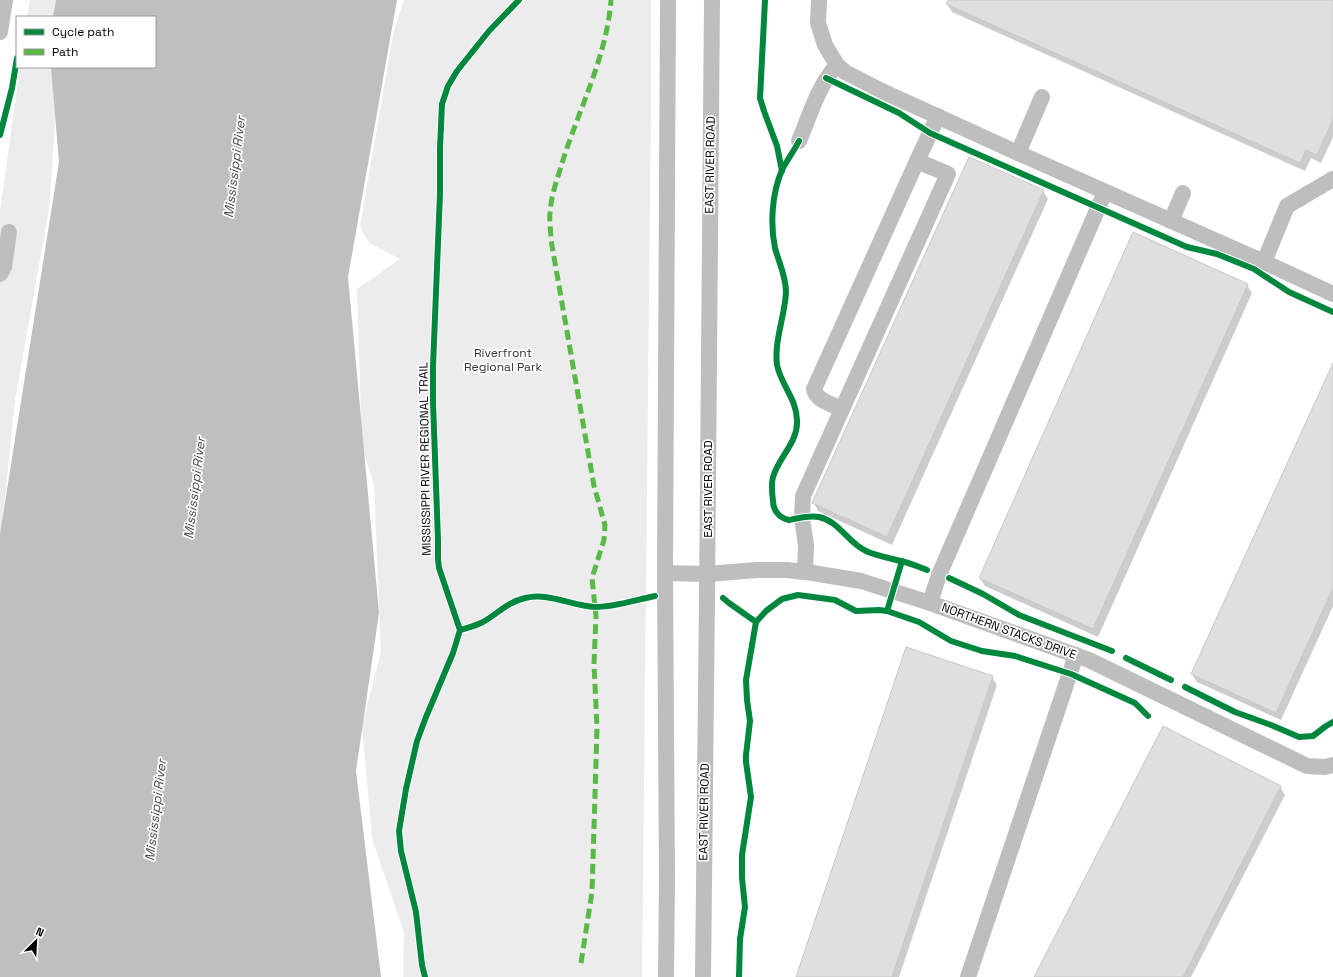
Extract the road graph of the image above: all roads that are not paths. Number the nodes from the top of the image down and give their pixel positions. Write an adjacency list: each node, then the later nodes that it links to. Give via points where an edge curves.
1 (4, 0): 5 (street)
2 (668, 0): 22 (street)
3 (712, 0): 23 (street, EAST RIVER ROAD)
4 (819, 0): 6 (street, via 818,23 825,45)
5 (0, 32)
6 (838, 66): 8 (street, via 884,92); 9 (street, via 826,78)
7 (1042, 97): 10 (street)
8 (938, 116): 10 (street); 11 (street)
9 (799, 141)
10 (1018, 153): 13 (street)
11 (918, 161): 20 (street, via 814,389 818,398); 20 (street, via 948,174)
12 (1333, 178): 17 (street, via 1287,206)
13 (1105, 192): 15 (street); 24 (street, via 939,575)
14 (1183, 193): 15 (street)
15 (1171, 221): 17 (street)
16 (9, 232): 18 (street, via 4,267)
17 (1264, 262): 19 (street)
18 (0, 274)
19 (1333, 294)
20 (842, 409): 21 (street, via 803,496)
21 (805, 572): 23 (street, NORTHERN STACKS DRIVE, via 757,570); 24 (street, NORTHERN STACKS DRIVE, via 861,581)
22 (665, 574): 23 (street, NORTHERN STACKS DRIVE); 27 (street)
23 (708, 574): 29 (street, EAST RIVER ROAD)
24 (930, 603): 25 (street, NORTHERN STACKS DRIVE)
25 (1076, 655): 26 (street, NORTHERN STACKS DRIVE, via 1307,766); 30 (street)
26 (1333, 765)
27 (666, 969): 28 (street)
28 (672, 977)
29 (703, 977)
30 (968, 977)

